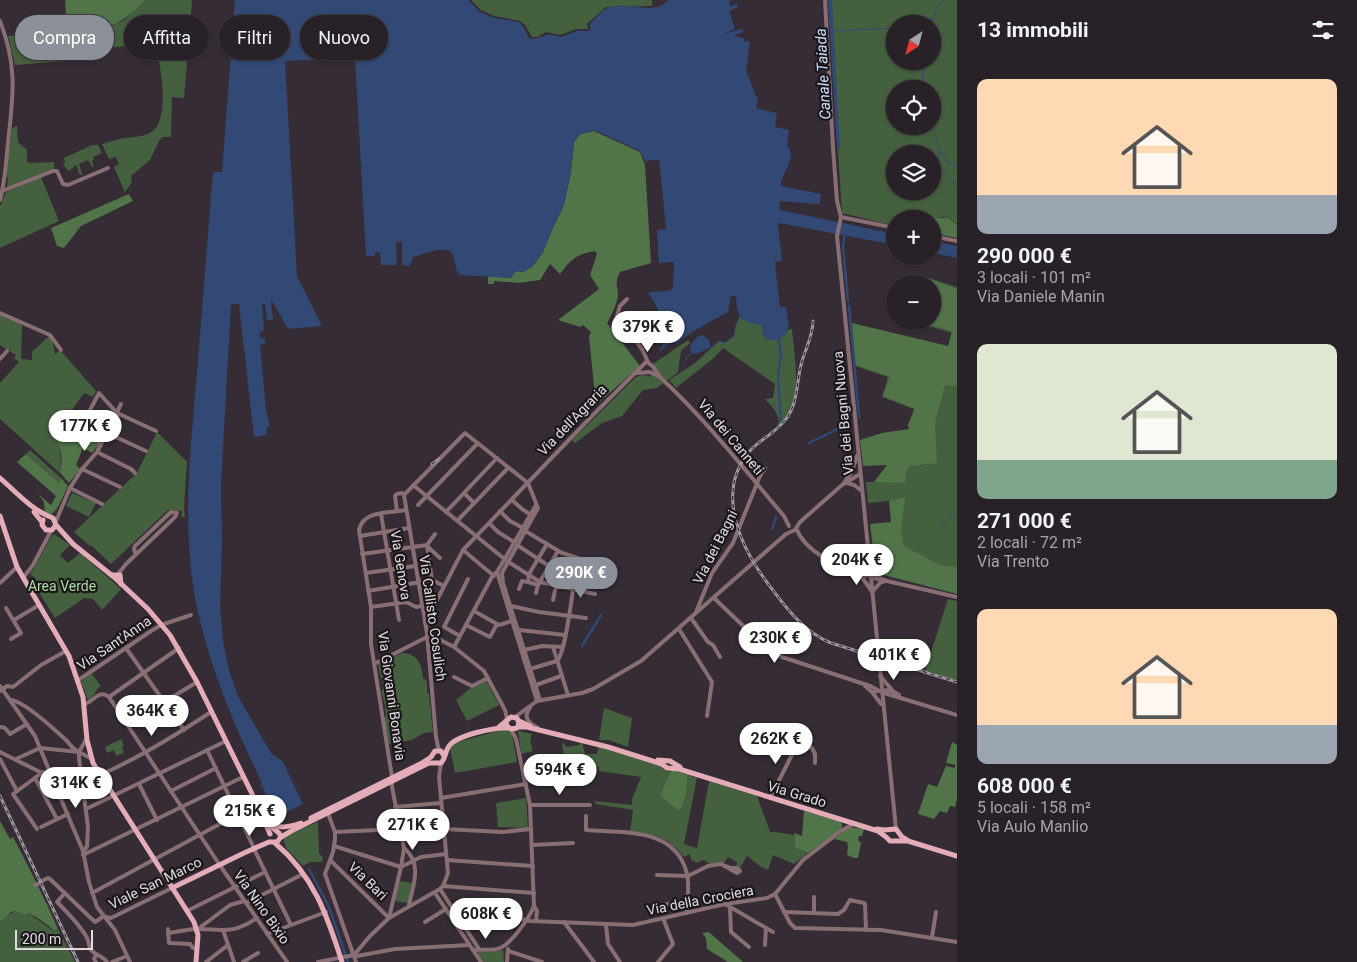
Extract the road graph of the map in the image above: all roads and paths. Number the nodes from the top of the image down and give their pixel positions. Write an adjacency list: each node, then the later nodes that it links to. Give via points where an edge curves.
1 (825, 0): 6 (street, Via dei Bagni Nuova, via 833,148)
2 (0, 22): 4 (street, via 13,64 14,86)
3 (108, 168): 4 (street, via 68,185 64,184 57,171 53,171)
4 (2, 191): 5 (street)
5 (0, 200)
6 (841, 219): 7 (street); 30 (street, Via dei Bagni Nuova, via 837,236)
7 (886, 226)
8 (941, 238): 9 (street)
9 (957, 241)
10 (628, 299): 15 (street, via 620,306 617,316 645,354)
11 (0, 313): 12 (street, via 50,335)
12 (61, 350)
13 (7, 351): 14 (street)
14 (0, 359)
15 (645, 364): 16 (street); 17 (street); 18 (street, Via dell'Agraria)
16 (653, 368): 17 (street); 19 (street, Via dei Canneti)
17 (648, 372): 18 (street); 19 (street, Via dei Canneti)
18 (634, 373): 39 (street, Via dell'Agraria)
19 (659, 376): 41 (street, Via dei Canneti, via 695,411)
20 (121, 404): 21 (street)
21 (117, 413): 23 (street, via 99,393); 24 (street); 25 (street)
22 (70, 416): 23 (street)
23 (80, 426): 27 (street)
24 (156, 431)
25 (107, 433): 27 (street); 28 (street)
26 (478, 443): 31 (street); 42 (street, via 465,433); 48 (street)
27 (101, 445): 29 (street)
28 (146, 451)
29 (97, 452): 34 (street); 35 (street)
30 (858, 454): 36 (street); 37 (street, Via dei Bagni Nuova)
31 (497, 458): 32 (street); 46 (street)
32 (508, 468): 39 (street); 50 (street)
33 (765, 468): 41 (street, Via dei Bagni)
34 (82, 470): 43 (street); 44 (street)
35 (135, 473)
36 (851, 473): 37 (street); 40 (street)
37 (860, 474): 40 (street); 45 (street, Via dei Bagni Nuova)
38 (0, 480): 62 (main road); 64 (main road)
39 (528, 483): 49 (street, Via dell'Agraria); 51 (street)
40 (846, 483): 45 (street); 67 (street)
41 (757, 484): 67 (street, Via dei Canneti); 130 (street, Via dei Bagni, via 733,543 712,573)
42 (413, 485): 47 (street); 48 (street)
43 (120, 487)
44 (70, 488): 52 (street); 54 (street)
45 (862, 491): 90 (street, Via dei Bagni Nuova)
46 (464, 492): 50 (street); 58 (street)
47 (404, 495): 55 (street, Via Callisto Cosulich); 57 (street, via 395,496)
48 (427, 496): 53 (street); 58 (street)
49 (512, 500): 56 (street, Via dell'Agraria); 60 (street)
50 (474, 503): 63 (street)
51 (536, 503): 60 (street); 70 (street, via 536,513)
52 (102, 504)
53 (418, 505)
54 (61, 507): 62 (street); 66 (street)
55 (406, 510): 57 (street); 69 (street, Via Callisto Cosulich)
56 (500, 511): 65 (street, Via dell'Agraria); 70 (street)
57 (397, 512): 59 (street)
58 (446, 512): 63 (street)
59 (381, 514): 72 (street, Via Genova); 74 (street, via 362,521)
60 (531, 515): 70 (street)
61 (0, 516): 93 (main road)
62 (49, 517): 64 (main road); 66 (main road)
63 (458, 520): 75 (street)
64 (42, 522): 68 (main road)
65 (489, 522): 75 (street, Via dell'Agraria); 76 (street)
66 (56, 523): 71 (main road); 78 (main road)
67 (793, 527): 95 (street, Via dei Canneti, via 817,553); 121 (street)
68 (44, 528): 71 (main road); 77 (street)
69 (410, 528): 72 (street); 81 (street, Via Callisto Cosulich)
70 (523, 530): 76 (street); 79 (street)
71 (51, 531): 77 (street); 78 (main road)
72 (384, 532): 74 (street); 83 (street, Via Genova)
73 (435, 534): 80 (street)
74 (360, 536): 85 (street, Via Giovanni Bonavia)
75 (477, 536): 82 (street, Via dell'Agraria); 88 (street)
76 (516, 543): 88 (street); 89 (street)
77 (44, 544): 103 (street)
78 (73, 544): 102 (main road)
79 (547, 544): 84 (street); 89 (street)
80 (427, 545): 81 (street); 87 (street); 105 (street)
81 (412, 547): 83 (street); 91 (street, Via Callisto Cosulich)
82 (463, 550): 98 (street); 112 (street, Via dell'Agraria)
83 (387, 551): 85 (street); 94 (street, Via Genova)
84 (558, 551): 92 (street); 115 (street, via 582,559 575,576)
85 (362, 554): 97 (street, Via Giovanni Bonavia)
86 (136, 555): 86 (street, via 175,518 177,513 171,512 135,546); 102 (street)
87 (440, 558)
88 (506, 559): 98 (street); 99 (street)
89 (538, 559): 92 (street); 99 (street)
90 (869, 562): 96 (street); 101 (street, Via dei Bagni Nuova)
91 (415, 566): 94 (street); 109 (street, Via Callisto Cosulich)
92 (549, 566): 110 (street)
93 (17, 568): 103 (main road); 108 (street)
94 (390, 570): 97 (street); 111 (street, Via Genova)
95 (853, 570): 96 (street, Via dei Canneti); 100 (street, Via dei Canneti)
96 (859, 570): 101 (street, Via dei Canneti)
97 (366, 573): 116 (street, Via Giovanni Bonavia)
98 (497, 573): 126 (street); 129 (street); 137 (street)
99 (529, 574): 107 (street); 110 (street)
100 (861, 576): 101 (street); 117 (street, Via dei Canneti)
101 (870, 576): 106 (street); 117 (street, Via dei Bagni Nuova)
102 (118, 577): 140 (main road)
103 (23, 578): 124 (main road)
104 (468, 579): 146 (street, via 444,627)
105 (432, 580): 109 (street); 112 (street)
106 (887, 581): 117 (street); 120 (street)
107 (528, 582): 110 (street); 114 (street, via 522,580)
108 (0, 583)
109 (418, 583): 111 (street); 125 (street, Via Callisto Cosulich)
110 (539, 584): 113 (street); 118 (street)
111 (393, 586): 116 (street); 123 (street, Via Genova)
112 (444, 586): 138 (street, Via dell'Agraria)
113 (556, 586): 115 (street); 122 (street)
114 (519, 590)
115 (574, 590): 119 (street); 132 (street)
116 (368, 591): 127 (street, Via Giovanni Bonavia)
117 (872, 592): 160 (street, Via dei Bagni Nuova)
118 (536, 593)
119 (595, 594)
120 (957, 597)
121 (714, 598): 130 (street); 167 (street, via 774,654)
122 (553, 600)
123 (396, 604): 125 (street, via 406,602); 127 (street); 136 (street, Via Genova)
124 (39, 605): 135 (street); 154 (main road)
125 (421, 606): 138 (street, Via Callisto Cosulich)
126 (511, 606): 132 (street); 143 (street)
127 (371, 607): 157 (street, Via Giovanni Bonavia)
128 (6, 608): 135 (street)
129 (474, 610): 139 (street); 141 (street)
130 (695, 614): 134 (street, Via dei Bagni)
131 (191, 615): 140 (street, Via Sant'Anna)
132 (569, 616): 133 (street); 145 (street)
133 (586, 618)
134 (691, 618): 142 (street, Via dei Bagni); 155 (street)
135 (14, 620): 147 (street, via 21,633)
136 (399, 620)
137 (512, 621): 139 (street); 179 (street)
138 (425, 623): 144 (street, Via Callisto Cosulich)
139 (497, 624): 141 (street, via 490,637)
140 (161, 625): 151 (street, Via Sant'Anna); 152 (main road)
141 (466, 625): 146 (street)
142 (678, 629): 175 (street, Via dei Bagni, via 641,661 593,689); 184 (street, via 712,682)
143 (519, 630): 145 (street); 153 (street)
144 (427, 635): 148 (street); 157 (street); 201 (street, Via Callisto Cosulich)
145 (565, 635): 150 (street)
146 (460, 636): 148 (street)
147 (11, 639)
148 (454, 647): 163 (street)
149 (553, 647): 150 (street); 153 (street); 156 (street)
150 (563, 647): 156 (street)
151 (126, 648): 159 (street); 164 (street, Via Sant'Anna)
152 (178, 648): 159 (street); 166 (main road)
153 (524, 650): 158 (street)
154 (66, 651): 164 (main road); 169 (street, via 41,665 14,687)
155 (720, 657)
156 (557, 661): 158 (street); 161 (street)
157 (374, 664): 216 (street, Via Giovanni Bonavia)
158 (530, 669): 168 (street)
159 (144, 674): 176 (street); 178 (street)
160 (880, 675): 170 (street); 172 (street, Via dei Bagni Nuova); 174 (street)
161 (562, 676): 168 (street); 175 (street)
162 (454, 677): 163 (street, via 472,686)
163 (488, 678): 185 (street)
164 (77, 681): 180 (main road)
165 (0, 682): 169 (street)
166 (197, 682): 178 (street); 182 (main road)
167 (863, 684): 170 (street); 173 (street)
168 (536, 685): 179 (street)
169 (7, 686): 171 (street)
170 (870, 686): 172 (street)
171 (1, 688): 177 (street)
172 (881, 691): 173 (street); 174 (street); 181 (street, Via dei Bagni Nuova)
173 (872, 692): 181 (street)
174 (892, 693): 181 (street); 183 (street)
175 (568, 695): 179 (street, Via dei Bagni)
176 (109, 697): 180 (street, via 100,694); 187 (street, Via Nino Bixio)
177 (10, 700): 186 (street); 196 (street, via 39,717 65,738 73,749)
178 (164, 702): 187 (street); 190 (street)
179 (537, 702): 185 (street); 189 (street, via 526,717)
180 (85, 704): 192 (main road)
181 (883, 706): 243 (street, Via dei Bagni Nuova)
182 (211, 712): 190 (street); 193 (main road)
183 (957, 715)
184 (707, 716)
185 (513, 723): 189 (main road, Via Grado); 201 (main road, via 458,739); 208 (main road, Via Grado); 218 (street)
186 (27, 724): 188 (street, via 10,734); 195 (street)
187 (128, 724): 200 (street, Via Nino Bixio)
188 (1, 728)
189 (538, 728): 208 (main road, Via Grado, via 606,744)
190 (184, 730): 200 (street)
191 (769, 733): 194 (street)
192 (87, 738): 196 (street); 197 (main road)
193 (226, 741): 198 (street); 214 (main road)
194 (798, 743): 207 (street, via 812,748); 223 (street, Via Grado)
195 (40, 748): 196 (street); 204 (street); 212 (street)
196 (80, 750): 197 (street); 202 (street); 230 (street)
197 (89, 750): 202 (street); 205 (main road)
198 (207, 750): 209 (street); 211 (street)
199 (0, 752): 204 (street)
200 (146, 752): 211 (street, Via Nino Bixio); 213 (street)
201 (438, 753): 206 (main road); 206 (main road, Via Callisto Cosulich, via 444,760); 216 (main road)
202 (84, 754): 205 (street)
203 (0, 759): 220 (street)
204 (16, 759): 210 (street)
205 (92, 760): 213 (main road)
206 (437, 763): 216 (main road); 224 (street)
207 (815, 763)
208 (669, 765): 223 (main road, Via Grado); 238 (main road, Via Grado)
209 (216, 768): 219 (street); 221 (street)
210 (43, 772): 212 (street); 215 (street)
211 (160, 773): 217 (street); 221 (street, Via Nino Bixio)
212 (49, 775): 232 (street)
213 (100, 775): 222 (main road)
214 (243, 777): 219 (street); 225 (main road)
215 (35, 778): 220 (street); 236 (street)
216 (392, 779): 228 (street, Via Giovanni Bonavia); 231 (main road)
217 (139, 784): 222 (street); 237 (street)
218 (526, 784): 224 (street); 226 (street)
219 (224, 786): 229 (street); 233 (street)
220 (17, 791): 236 (street, via 13,794 39,828)
221 (171, 791): 229 (street, Via Nino Bixio)
222 (114, 796): 230 (street); 244 (main road)
223 (771, 796): 243 (main road, Via Grado, via 880,830)
224 (441, 801): 228 (street); 241 (street)
225 (257, 804): 233 (street); 235 (main road)
226 (530, 805): 227 (street); 242 (street)
227 (590, 805)
228 (395, 807): 245 (street, Via Giovanni Bonavia)
229 (182, 808): 237 (street); 248 (street, Via Nino Bixio)
230 (86, 809): 256 (street)
231 (327, 812): 239 (main road); 247 (street); 250 (main road)
232 (68, 814): 236 (street); 260 (street)
233 (237, 814): 248 (street); 257 (street)
234 (586, 816): 274 (street, via 586,830 662,839 674,848)
235 (263, 817): 239 (main road, via 274,826 284,828); 250 (main road)
236 (57, 818)
237 (157, 820): 244 (street)
238 (842, 821): 240 (main road, Via Grado); 246 (street)
239 (300, 823): 250 (main road)
240 (854, 824): 246 (street, Via della Crociera); 249 (main road, Via Grado)
241 (444, 829): 242 (street, via 502,832); 245 (street); 261 (street)
242 (531, 829): 254 (street)
243 (894, 829): 249 (main road); 251 (main road); 252 (main road, Via Grado)
244 (135, 830): 259 (street); 263 (main road)
245 (400, 831): 247 (street); 258 (street, Via Giovanni Bonavia)
246 (841, 831): 284 (street, Via della Crociera, via 797,865)
247 (335, 832): 255 (street)
248 (200, 834): 263 (street); 267 (street, Via Nino Bixio)
249 (886, 836): 251 (main road, Via Grado, via 890,841)
250 (275, 837): 257 (main road, Viale San Marco); 272 (main road)
251 (896, 841): 252 (main road, Via Grado)
252 (908, 841): 262 (main road, Via Grado)
253 (573, 843): 254 (street)
254 (532, 845): 269 (street)
255 (334, 846): 264 (street); 270 (street)
256 (87, 847): 259 (street); 260 (street)
257 (254, 848): 267 (main road, Viale San Marco); 271 (street)
258 (404, 848): 265 (street); 270 (street, Via Giovanni Bonavia)
259 (90, 852): 260 (street)
260 (83, 853): 281 (street)
261 (446, 854): 265 (street); 266 (street)
262 (957, 856)
263 (154, 860): 277 (main road); 281 (street)
264 (330, 860): 304 (street, Via Bari); 335 (street, via 325,874)
265 (413, 860): 270 (street); 289 (street, via 416,868)
266 (447, 860): 269 (street); 278 (street, via 448,873)
267 (219, 864): 276 (street, Via Nino Bixio); 277 (main road, Viale San Marco)
268 (723, 865): 274 (street, via 708,866)
269 (533, 866): 283 (street)
270 (401, 867): 304 (street, Via Giovanni Bonavia)
271 (265, 872): 276 (street); 279 (street)
272 (303, 874): 279 (street); 295 (main road)
273 (657, 874): 274 (street)
274 (688, 876): 286 (street)
275 (38, 883): 280 (street, via 48,878)
276 (235, 887): 287 (street, Via Nino Bixio); 294 (street)
277 (172, 888): 294 (main road); 302 (street, Viale San Marco)
278 (441, 888): 282 (street); 283 (street); 300 (street)
279 (274, 889): 287 (street); 310 (street)
280 (65, 893): 301 (street, via 95,922); 332 (street, via 57,902 81,927 88,938 88,946)
281 (92, 893): 301 (street)
282 (435, 893): 289 (street); 293 (street)
283 (534, 893): 290 (street)
284 (775, 894): 288 (street, Via della Crociera); 296 (street)
285 (814, 897): 299 (street)
286 (687, 900): 291 (street); 298 (street)
287 (245, 902): 303 (street, Via Nino Bixio); 313 (street, via 230,905)
288 (725, 904): 292 (street); 298 (street, Via della Crociera)
289 (409, 905): 304 (street)
290 (534, 906): 306 (street); 307 (street)
291 (659, 906)
292 (730, 908): 312 (street); 325 (street, via 731,932)
293 (446, 909): 308 (street); 323 (street)
294 (187, 911): 313 (main road)
295 (326, 912): 310 (street); 336 (main road)
296 (784, 912): 299 (street); 315 (street, via 795,928)
297 (936, 912): 318 (street)
298 (687, 913): 305 (street, Via della Crociera)
299 (814, 913): 315 (street, via 838,914 850,900 864,902)
300 (456, 914): 306 (street, Via della Crociera); 327 (street)
301 (104, 916): 302 (street, Viale San Marco); 319 (street)
302 (114, 916): 319 (street, via 113,924)
303 (256, 918): 314 (street, via 245,927); 317 (street, Via Nino Bixio)
304 (389, 918): 329 (street)
305 (663, 918): 311 (street, Via della Crociera); 337 (street, via 673,944)
306 (526, 920): 307 (street, Via della Crociera); 321 (street)
307 (536, 921): 309 (street, Via della Crociera)
308 (425, 922)
309 (564, 922): 311 (street, Via della Crociera); 352 (street)
310 (290, 925): 317 (street)
311 (606, 925): 353 (street, via 608,944)
312 (766, 928): 316 (street); 324 (street)
313 (197, 929): 314 (street); 326 (main road); 326 (street, via 168,931 169,943 190,944)
314 (223, 930): 322 (street)
315 (866, 930): 318 (street)
316 (773, 932)
317 (267, 934): 346 (street, Via Nino Bixio)
318 (932, 937): 320 (street)
319 (120, 940): 334 (street)
320 (957, 942)
321 (507, 944): 327 (street, via 496,949); 330 (street)
322 (228, 945): 343 (street); 344 (street)
323 (470, 945): 328 (street); 333 (street, via 395,949)
324 (765, 945)
325 (749, 947)
326 (197, 948): 342 (main road)
327 (479, 949): 328 (street)
328 (473, 950): 349 (street)
329 (358, 951): 333 (street); 335 (street)
330 (508, 951): 350 (street); 351 (street)
331 (258, 954): 345 (street)
332 (96, 955): 338 (street); 339 (street)
333 (362, 955): 335 (street)
334 (128, 956): 340 (street); 341 (street)
335 (354, 956): 336 (street); 348 (street)
336 (344, 959): 347 (street)
337 (659, 961)
338 (96, 962)
339 (107, 962)
340 (112, 962)
341 (130, 962)
342 (196, 962)
343 (206, 962)
344 (234, 962)
345 (243, 962)
346 (287, 962)
347 (318, 962)
348 (356, 962)
349 (481, 962)
350 (507, 962)
351 (542, 962)
352 (594, 962)
353 (620, 962)

